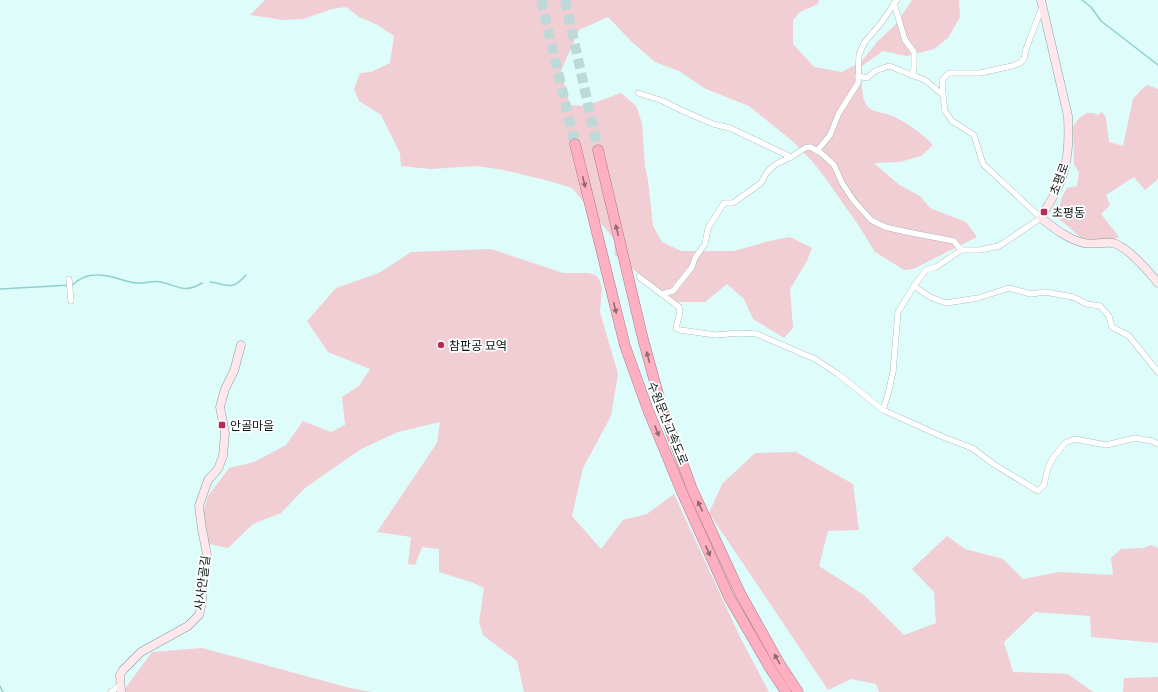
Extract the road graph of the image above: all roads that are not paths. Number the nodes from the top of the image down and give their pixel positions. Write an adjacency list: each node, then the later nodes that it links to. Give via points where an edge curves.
1 (895, 1): 3 (street, via 881,23 864,42 859,55); 4 (street, via 905,40 914,52)
2 (1041, 4): 6 (street, via 1024,60 1012,66 980,73 949,73 942,80); 11 (street, 초평로, via 1068,116 1069,135 1064,172)
3 (858, 76): 4 (street, via 867,78 875,71 889,66); 9 (street, via 858,83 839,113 830,135)
4 (912, 76): 6 (street, via 925,80)
5 (638, 93): 10 (street, via 663,100 713,124 730,128)
6 (943, 95): 11 (street, via 945,111 952,121 974,135 983,164)
7 (575, 144): 25 (highway, 수원문산고속도로, one-way to 25, via 625,346 648,410 729,597)
8 (598, 150): 26 (highway, 수원문산고속도로, one-way to 8, via 740,593 692,489 662,408)
9 (817, 150): 10 (street, via 805,148); 12 (street, via 834,165 854,201 871,220 885,227 954,241)
10 (791, 157): 17 (street, via 776,164 767,172 761,183 733,203 724,203 708,228 705,244 692,267 673,291)
11 (1041, 218): 12 (street, via 999,246); 15 (street, via 1062,235 1084,243 1112,243 1122,247)
12 (961, 250): 16 (street, via 936,267 926,270)
13 (639, 277): 17 (street)
14 (69, 279): 18 (street)
15 (1158, 283)
16 (914, 286): 20 (street, via 930,297 946,303 978,298 1009,288 1030,294 1045,292 1074,297 1087,304 1100,306 1109,316 1112,327 1130,336); 21 (street, via 898,312 893,372)
17 (661, 294): 21 (street, via 679,307 676,328 716,335 757,334 815,359)
18 (71, 301)
19 (241, 345): 23 (street, 사사안골길, via 220,407 225,433 223,456 218,469 208,480 199,506 207,555 202,580 202,603 198,615 188,626 141,652 120,675)
20 (1158, 372)
21 (883, 410): 22 (street, via 972,448 1038,491 1044,485 1053,458 1065,443 1075,439 1106,444 1135,438)
22 (1158, 444)
23 (120, 689): 24 (street, 사사안골길)
24 (111, 692)
25 (786, 692)
26 (798, 692)

